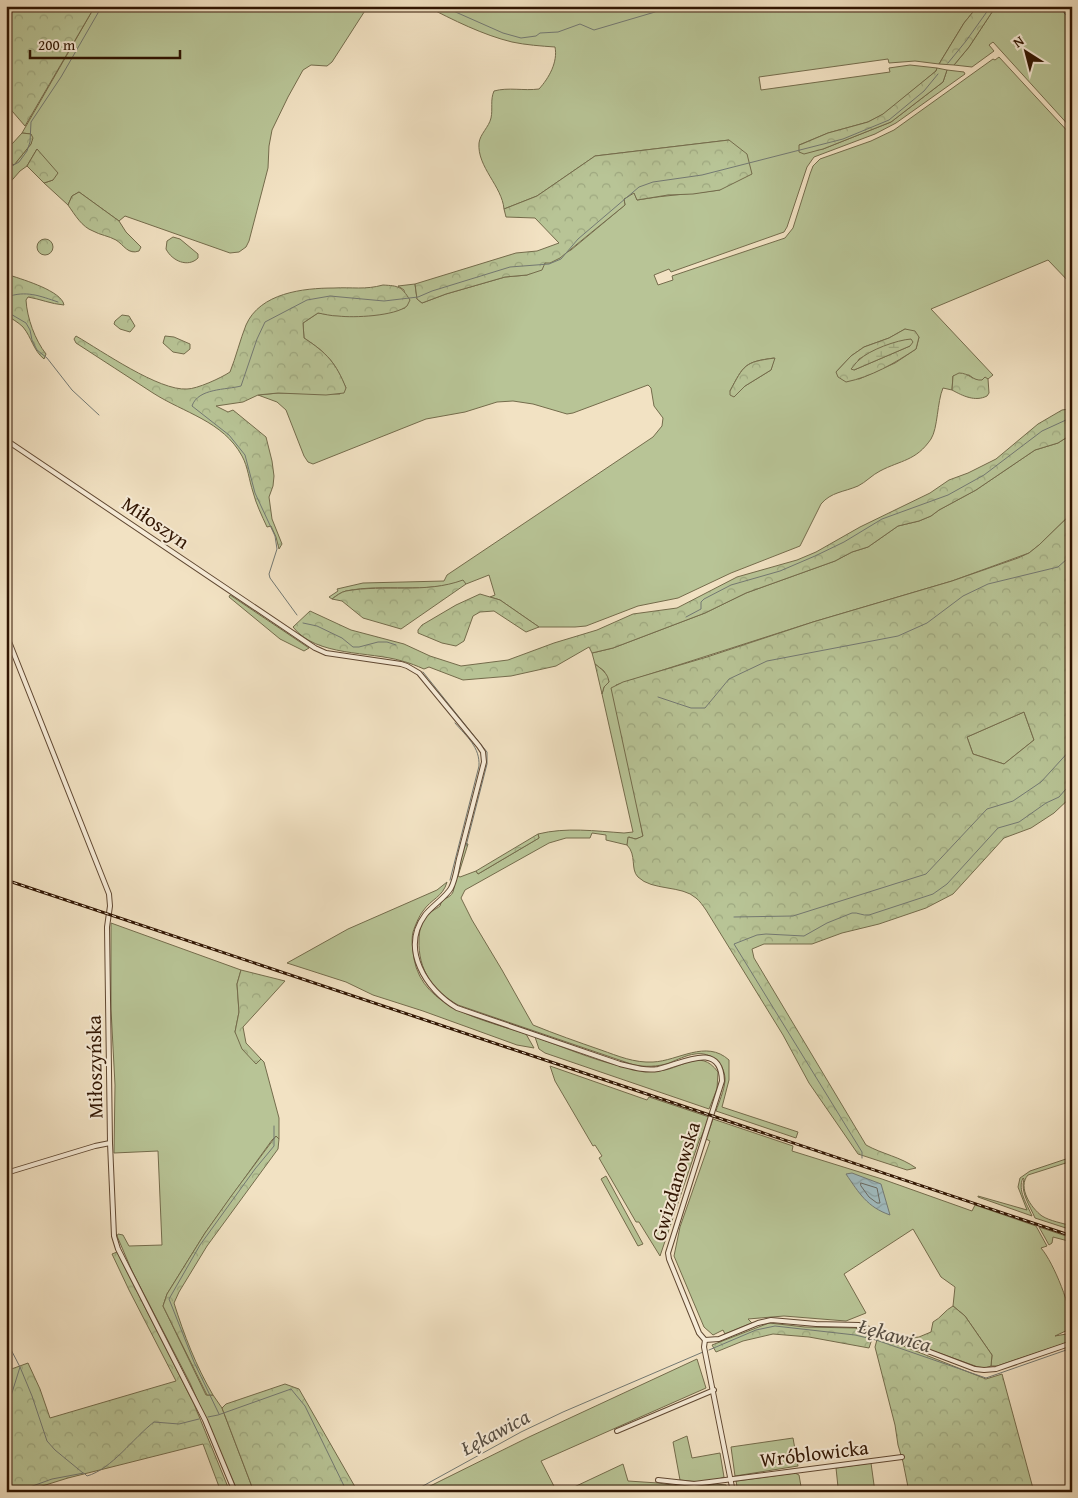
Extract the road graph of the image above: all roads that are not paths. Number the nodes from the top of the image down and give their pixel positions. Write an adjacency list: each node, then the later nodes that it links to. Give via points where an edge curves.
1 (6, 440): 3 (street, Miłoszyn, via 315,648 402,664 418,673 481,749 484,762)
2 (6, 634): 4 (street, Miłoszyńska, via 109,894)
3 (451, 889): 6 (street, Gwizdanowska, via 421,921 416,936 418,962 427,982 449,1003 633,1067 656,1069 698,1056 706,1057 718,1066 722,1081 668,1253 696,1328)
4 (110, 1143): 5 (street); 13 (street, Miłoszyńska, via 112,1225 116,1245 205,1420)
5 (6, 1173)
6 (705, 1340): 7 (street, via 719,1339 771,1320 860,1325 984,1370 996,1369); 8 (street)
7 (1072, 1343)
8 (714, 1390): 9 (street); 11 (street)
9 (617, 1432)
10 (902, 1457): 11 (street, Wróblowicka)
11 (730, 1479): 12 (street, Wróblowicka, via 694,1484); 14 (street)
12 (658, 1480)
13 (235, 1492)
14 (733, 1492)

